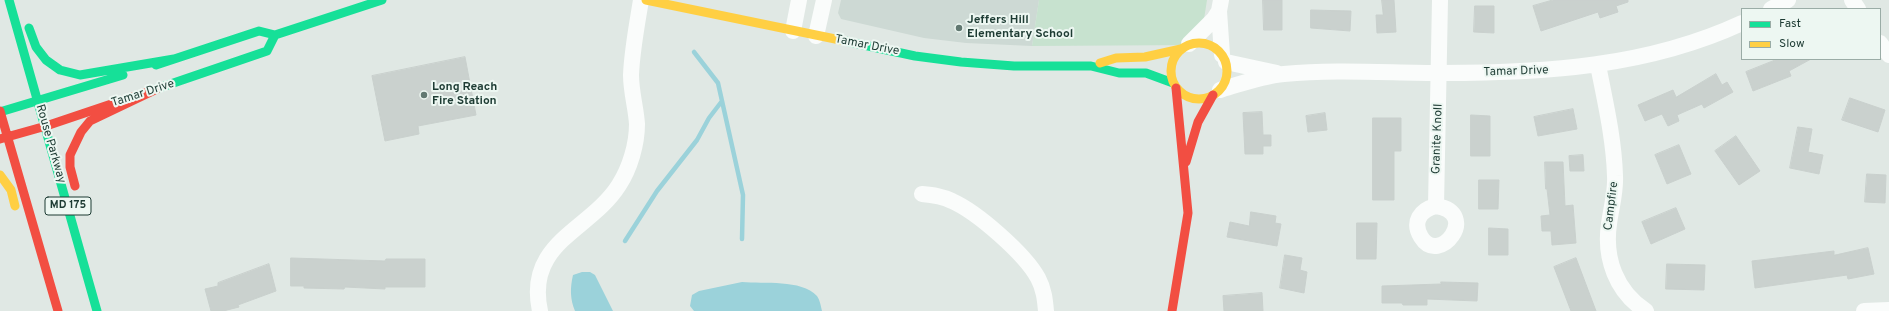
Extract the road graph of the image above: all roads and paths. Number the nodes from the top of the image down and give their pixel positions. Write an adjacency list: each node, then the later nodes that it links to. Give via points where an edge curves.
1 (9, 0): 28 (street, Rouse Parkway / MD 175)
2 (382, 0): 14 (street, Tamar Drive)
3 (641, 0): 43 (street, via 631,76 636,124 635,144 629,164 620,184 607,200 569,232 546,259 537,289)
4 (646, 0): 13 (street, Tamar Drive)
5 (799, 0): 13 (street)
6 (824, 0): 15 (street)
7 (1440, 0): 23 (street, Granite Knoll)
8 (1788, 0): 10 (street)
9 (1220, 6): 17 (street, via 1214,19); 20 (street)
10 (1774, 8)
11 (27, 20): 19 (street, via 39,53 48,62 68,73 80,75)
12 (1741, 23): 21 (street, Tamar Drive, via 1659,52)
13 (793, 31): 15 (street, Tamar Drive)
14 (275, 34): 19 (street, Tamar Drive, via 259,31); 26 (street, Tamar Drive, via 267,51)
15 (816, 36): 22 (street, Tamar Drive, via 916,56 961,62 1014,66)
16 (1881, 44): 18 (street)
17 (1185, 46): 20 (street, via 1199,43 1209,45); 22 (street, Tamar Drive, via 1145,57 1116,58); 25 (street, via 1174,56 1171,65)
18 (1889, 55)
19 (174, 59): 28 (street, Tamar Drive)
20 (1224, 59): 24 (street, Tamar Drive); 27 (street, via 1227,74)
21 (1598, 65): 23 (street, Tamar Drive, via 1542,71); 46 (street, Campfire, via 1610,128 1615,176 1608,237 1610,258 1621,287)
22 (1091, 66): 25 (street, Tamar Drive, via 1119,73 1146,73)
23 (1440, 73): 24 (street, Tamar Drive, via 1358,71); 36 (street, Granite Knoll)
24 (1283, 74): 27 (street, Tamar Drive)
25 (1174, 86): 27 (street, via 1187,97 1196,99); 32 (street)
26 (157, 89): 30 (street, Tamar Drive); 35 (street, via 90,121 81,132 70,155 70,167)
27 (1216, 93): 32 (street, via 1198,122)
28 (38, 101): 29 (street, Tamar Drive); 30 (street, Rouse Parkway / MD 175)
29 (0, 112): 31 (street, MD 175)
30 (46, 126): 31 (street, Tamar Drive); 42 (street, Rouse Parkway / MD 175)
31 (4, 138): 41 (street, MD 175)
32 (1185, 167): 45 (street, via 1188,213)
33 (0, 175): 37 (street, via 11,190)
34 (922, 194): 44 (street, via 936,195 966,208 1014,249 1038,278)
35 (78, 197)
36 (1436, 206)
37 (17, 213)
38 (44, 296): 40 (street)
39 (1889, 310): 47 (street)
40 (50, 311)
41 (58, 311)
42 (97, 311)
43 (540, 311)
44 (1046, 311)
45 (1172, 311)
46 (1646, 311)
47 (1864, 311)

